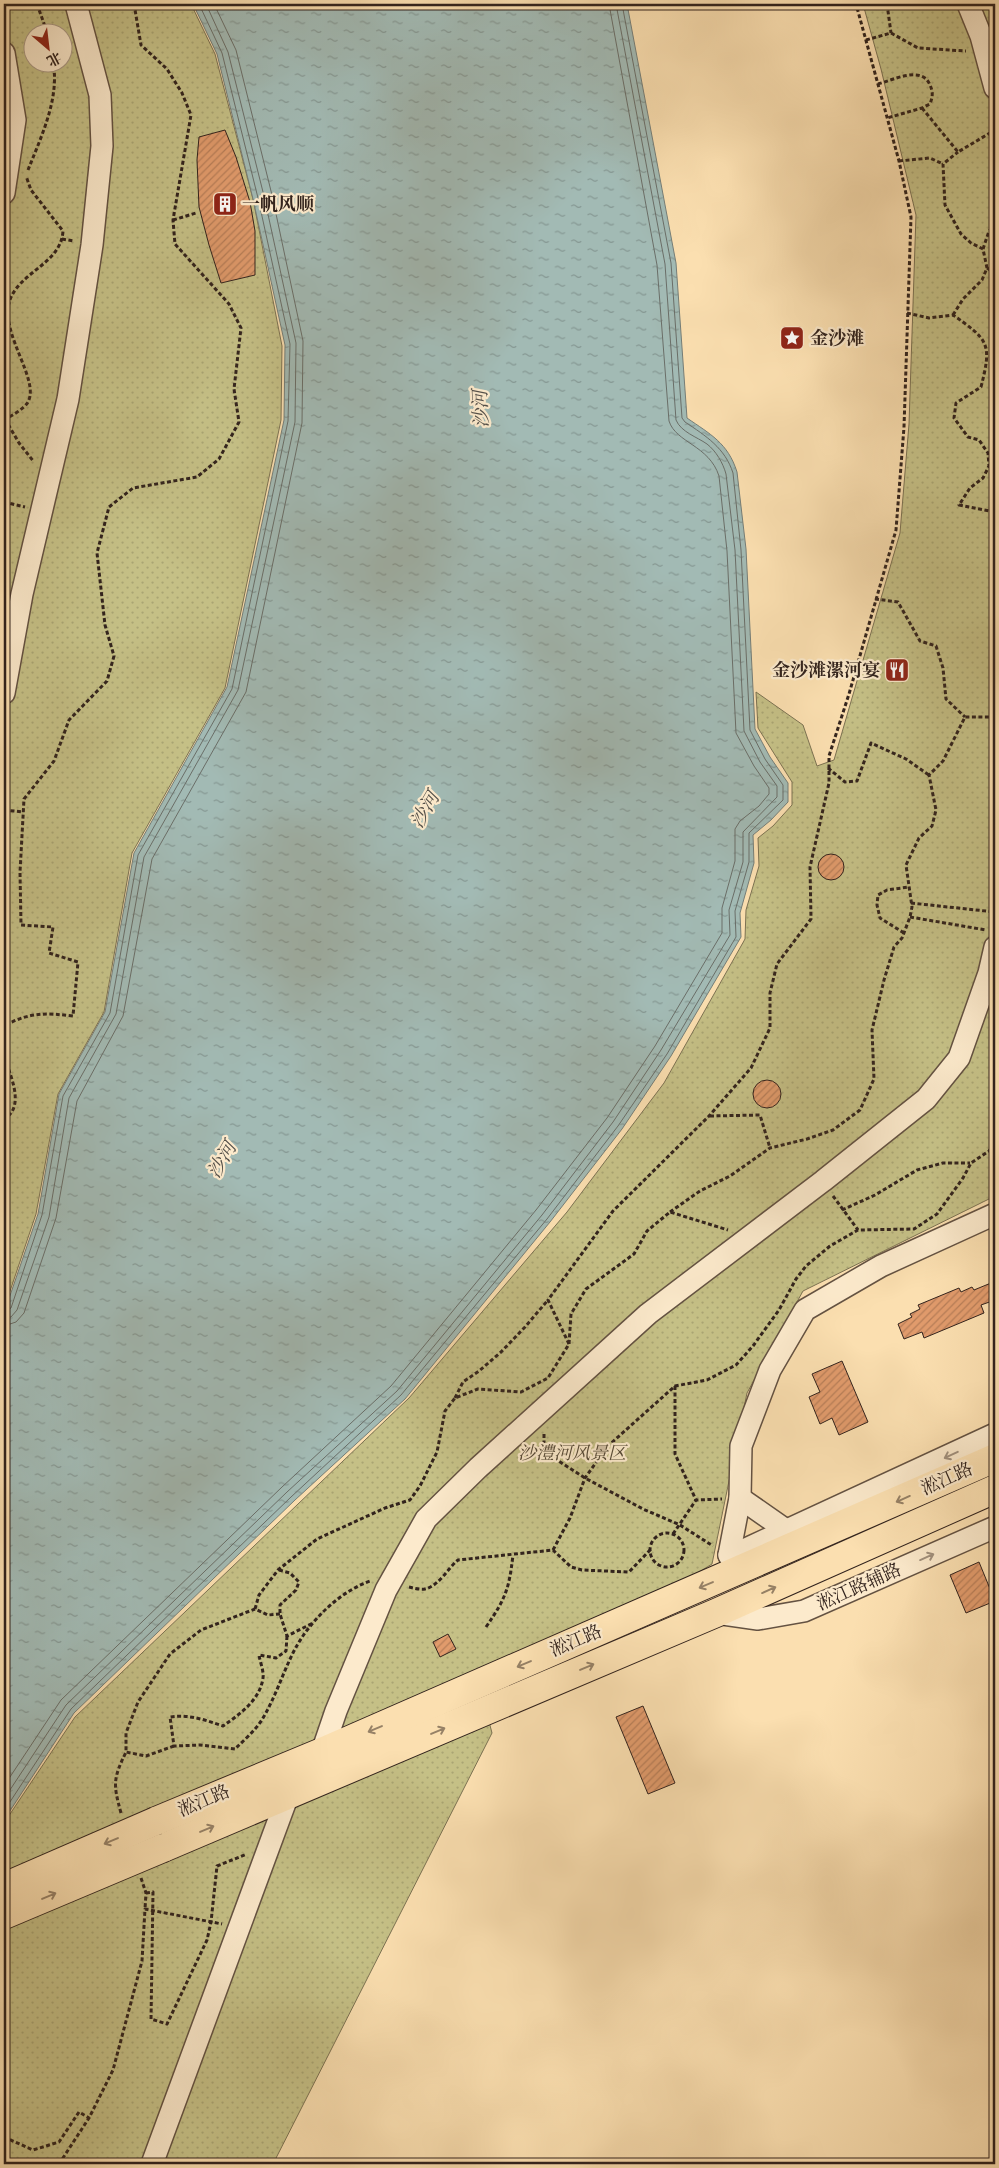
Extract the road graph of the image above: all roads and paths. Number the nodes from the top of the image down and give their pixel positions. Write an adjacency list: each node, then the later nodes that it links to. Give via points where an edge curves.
1 (37, 4): 7 (path)
2 (76, 4): 33 (street, via 100,95 102,146 92,244 68,399)
3 (134, 4): 23 (path, via 140,44 168,69 191,115)
4 (856, 4): 9 (path)
5 (887, 4): 8 (path)
6 (968, 4): 11 (street)
7 (43, 22)
8 (891, 34): 9 (path); 11 (path, via 918,48)
9 (866, 40): 13 (path)
10 (4, 53): 21 (street, via 15,120)
11 (986, 53): 14 (street)
12 (54, 72): 29 (path, via 53,94 26,175 31,190 63,231 62,239 49,260 18,286)
13 (878, 84): 15 (path, via 914,74 923,76 933,92 930,104); 16 (path)
14 (995, 88)
15 (922, 108): 16 (path); 18 (path)
16 (888, 118): 19 (path)
17 (995, 130): 18 (path)
18 (958, 152): 20 (path)
19 (899, 161): 20 (path, via 930,158); 30 (path, via 910,217)
20 (943, 164): 25 (path, via 945,205 961,234)
21 (4, 193)
22 (196, 213): 23 (path)
23 (173, 220): 42 (path, via 175,244 229,304 241,328 234,389 239,422 220,459 197,478 133,488 109,507 97,554 105,625 114,656 107,681 68,720 54,761 24,799)
24 (995, 225): 25 (path, via 989,231)
25 (983, 250): 26 (path)
26 (988, 268): 27 (path); 31 (path)
27 (995, 274)
28 (4, 302): 29 (path)
29 (9, 303): 32 (path, via 10,332 32,386 28,402)
30 (907, 313): 31 (path, via 929,318); 35 (path, via 904,427 896,530)
31 (953, 315): 34 (path, via 979,333 988,353 981,387 956,402 954,418 968,437 979,440 988,453 989,466 983,478 970,488 959,505)
32 (4, 419): 33 (path, via 25,451)
33 (50, 476): 36 (street, via 22,594)
34 (995, 512)
35 (876, 599): 37 (path, via 898,602 920,641 936,646 943,668 946,699); 39 (path, via 828,756)
36 (4, 693)
37 (965, 717): 38 (path); 40 (path, via 943,761)
38 (995, 718)
39 (828, 768): 40 (path, via 844,782 857,781 870,743 906,759); 51 (path, via 829,783 810,867 811,919 777,964 770,993 770,1028 751,1068)
40 (929, 776): 43 (path, via 936,810 932,826 919,838 906,865)
41 (4, 810): 42 (path)
42 (23, 812): 49 (path, via 21,925 53,927 49,953 78,962 73,1016 48,1013 21,1017 6,1025)
43 (909, 887): 44 (path); 47 (path, via 887,890 878,895 880,918)
44 (911, 903): 45 (path); 46 (path)
45 (995, 912)
46 (910, 917): 47 (path); 48 (path)
47 (904, 933): 54 (path, via 894,946 884,980 872,1030 874,1079 860,1110 833,1130)
48 (992, 939): 56 (street, via 989,973 959,1058 926,1099)
49 (4, 1038)
50 (4, 1057): 52 (path, via 16,1100)
51 (709, 1116): 54 (path, via 760,1115); 62 (path, via 613,1211)
52 (4, 1119)
53 (995, 1143): 55 (path)
54 (770, 1148): 58 (path)
55 (971, 1162): 57 (path, via 943,1163 917,1170); 60 (path, via 937,1214 914,1229)
56 (823, 1181): 57 (path); 61 (street)
57 (842, 1210): 60 (path)
58 (670, 1212): 61 (path); 63 (path, via 646,1231 634,1254 586,1289 572,1314)
59 (995, 1214): 71 (street, via 881,1266 805,1310 770,1370 741,1446)
60 (858, 1230): 64 (path, via 830,1246 806,1266 774,1318 736,1365 707,1380)
61 (748, 1237): 82 (street, via 648,1314 478,1468 426,1519)
62 (548, 1300): 63 (path); 65 (path, via 526,1328 463,1382)
63 (569, 1344): 65 (path, via 548,1378 520,1392 478,1389)
64 (675, 1386): 69 (path, via 608,1446); 72 (path, via 675,1454)
65 (455, 1398): 81 (path, via 444,1411 437,1452 410,1500 317,1539)
66 (995, 1434): 76 (street, one-way to 76)
67 (544, 1450): 69 (path)
68 (995, 1458): 76 (main road, 淞江路, one-way to 76)
69 (585, 1478): 73 (path, via 643,1509); 78 (path, via 570,1518)
70 (995, 1489): 84 (main road, 淞江路, one-way to 70)
71 (740, 1498): 72 (path); 76 (street); 80 (street)
72 (696, 1500): 73 (path)
73 (680, 1524): 75 (path); 80 (path)
74 (995, 1527): 84 (street, 淞江路辅路, one-way to 74, via 758,1619 804,1611)
75 (673, 1534): 77 (path, via 657,1536); 77 (path, via 684,1546 683,1556 675,1564 659,1564 652,1556)
76 (790, 1539): 80 (main road, 淞江路)
77 (651, 1548): 78 (path, via 629,1572 571,1567)
78 (553, 1550): 79 (path)
79 (513, 1554): 82 (path, via 458,1560 441,1579 425,1589); 87 (path, via 510,1585)
80 (733, 1563): 90 (main road, 淞江路, one-way to 90)
81 (278, 1570): 83 (path, via 259,1595); 85 (path, via 290,1573 300,1582 280,1605)
82 (390, 1581): 86 (path, via 382,1577 358,1585); 90 (street)
83 (255, 1609): 85 (path, via 268,1615); 89 (path, via 201,1630 170,1654 138,1702 126,1733 126,1752 146,1756)
84 (716, 1612): 91 (main road, 淞江路, one-way to 84)
85 (280, 1614): 88 (path)
86 (314, 1622): 88 (path); 89 (path, via 296,1648 262,1721 235,1749)
87 (486, 1627)
88 (287, 1636): 89 (path, via 286,1651 276,1658 259,1654 263,1677 258,1694 240,1715 223,1726 190,1716 170,1717)
89 (174, 1746)
90 (322, 1752): 93 (main road, 淞江路, one-way to 93, bridge)
91 (288, 1795): 92 (street); 96 (main road, 淞江路, one-way to 91, bridge)
92 (270, 1843): 97 (path, via 217,1866); 98 (street)
93 (4, 1887)
94 (146, 1893): 95 (path, via 153,1892)
95 (153, 1911): 97 (path); 97 (path, via 151,2019 167,2024 206,1940); 99 (path, via 145,1909 142,1961 113,2070)
96 (4, 1915)
97 (211, 1922): 98 (path)
98 (239, 1928): 102 (street)
99 (89, 2118): 100 (path, via 79,2112 59,2142 33,2150); 101 (path)
100 (4, 2137)
101 (59, 2164)
102 (152, 2164)

